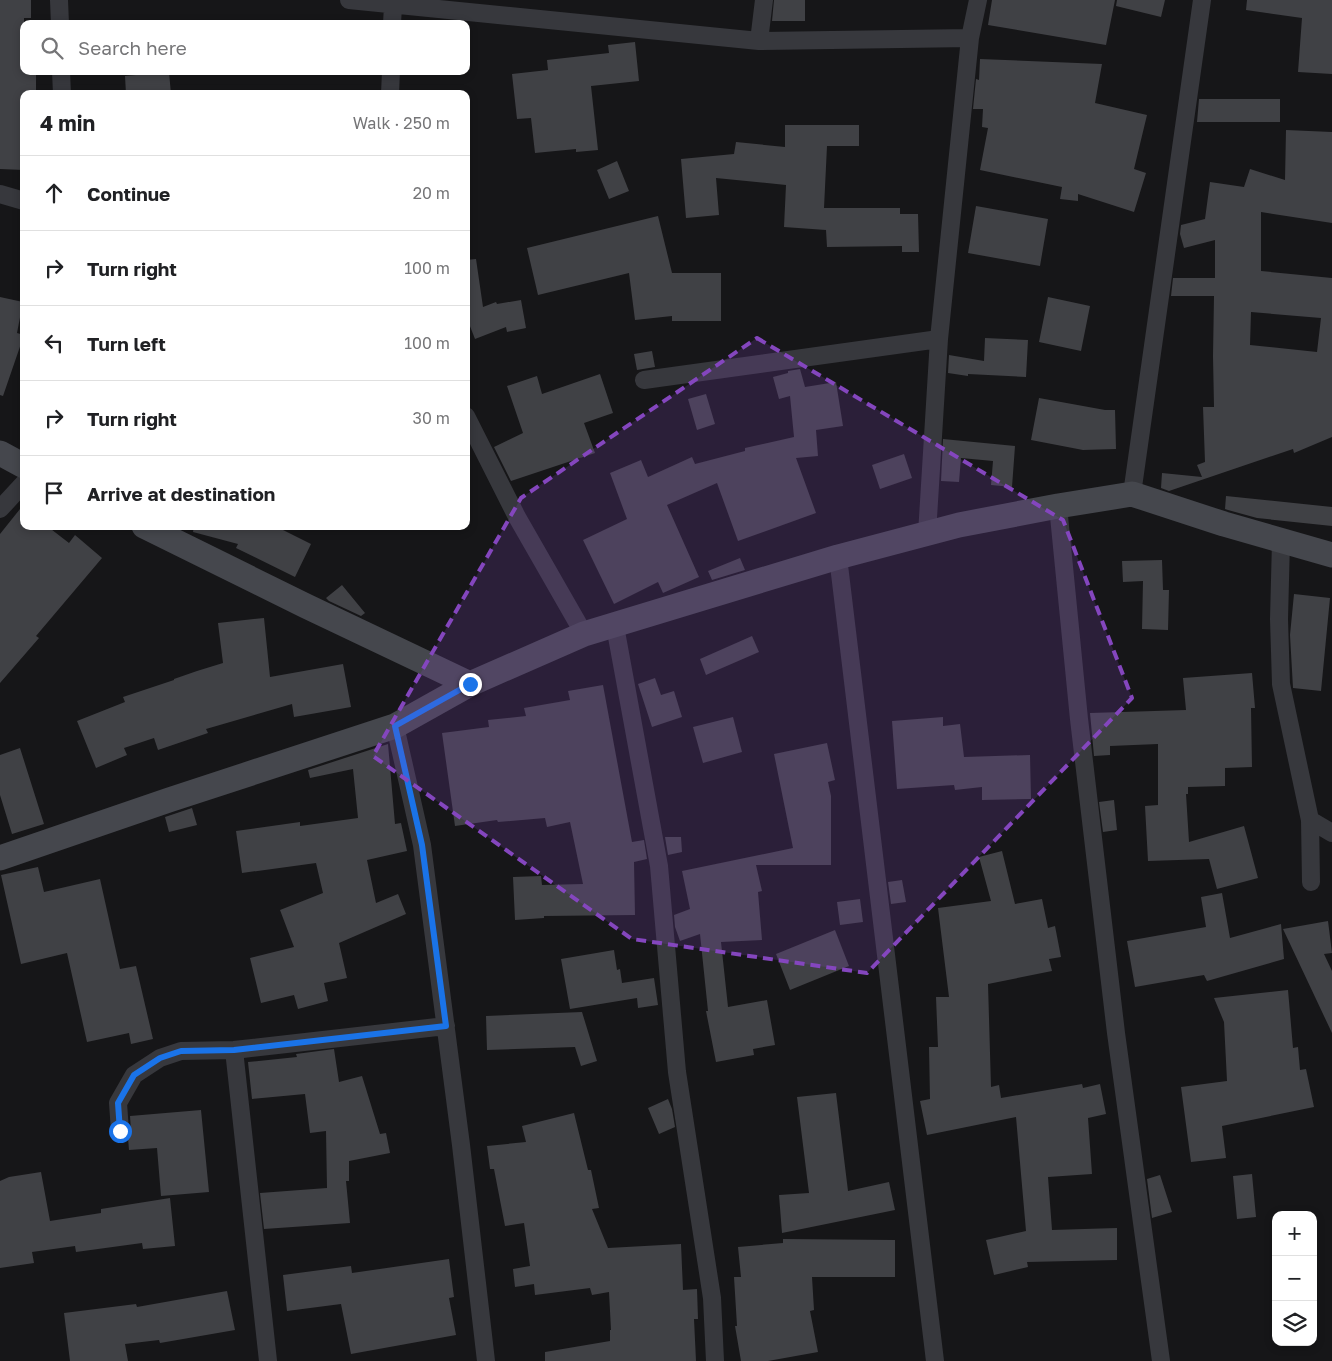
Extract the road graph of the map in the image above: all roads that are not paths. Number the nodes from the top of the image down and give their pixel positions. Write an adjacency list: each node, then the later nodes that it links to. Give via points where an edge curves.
1 (59, 0): 7 (street)
2 (349, 0): 6 (street)
3 (764, 0): 10 (street)
4 (978, 0): 9 (street)
5 (1202, 0): 23 (street)
6 (393, 5): 8 (street); 10 (street)
7 (60, 20)
8 (392, 20)
9 (970, 38): 10 (street); 17 (street)
10 (759, 41)
11 (62, 75): 13 (street)
12 (391, 75): 14 (street)
13 (62, 90)
14 (390, 90)
15 (0, 194): 16 (street)
16 (20, 201)
17 (939, 339): 18 (street); 27 (street)
18 (644, 380)
19 (470, 424): 32 (street, via 517,517)
20 (0, 453): 21 (street)
21 (20, 464)
22 (20, 487): 25 (street)
23 (1132, 494): 24 (street); 28 (street)
24 (1058, 506): 27 (street); 46 (street, via 1116,1033)
25 (0, 509)
26 (152, 530): 33 (street)
27 (927, 534): 30 (street)
28 (1281, 540): 29 (street); 35 (street, via 1281,684)
29 (1332, 554)
30 (838, 557): 31 (street); 45 (street)
31 (615, 626): 32 (street); 44 (street, via 659,866 677,1072 712,1298)
32 (584, 634): 33 (street)
33 (470, 684): 34 (street)
34 (395, 726): 37 (street); 39 (street, via 422,845)
35 (1310, 820): 36 (street); 38 (street)
36 (1332, 833)
37 (0, 858)
38 (1311, 882)
39 (446, 1026): 40 (street); 43 (street)
40 (234, 1050): 41 (street, via 181,1051 160,1058 134,1075 118,1103); 42 (street)
41 (120, 1131)
42 (268, 1361)
43 (486, 1361)
44 (716, 1361)
45 (935, 1361)
46 (1161, 1361)

